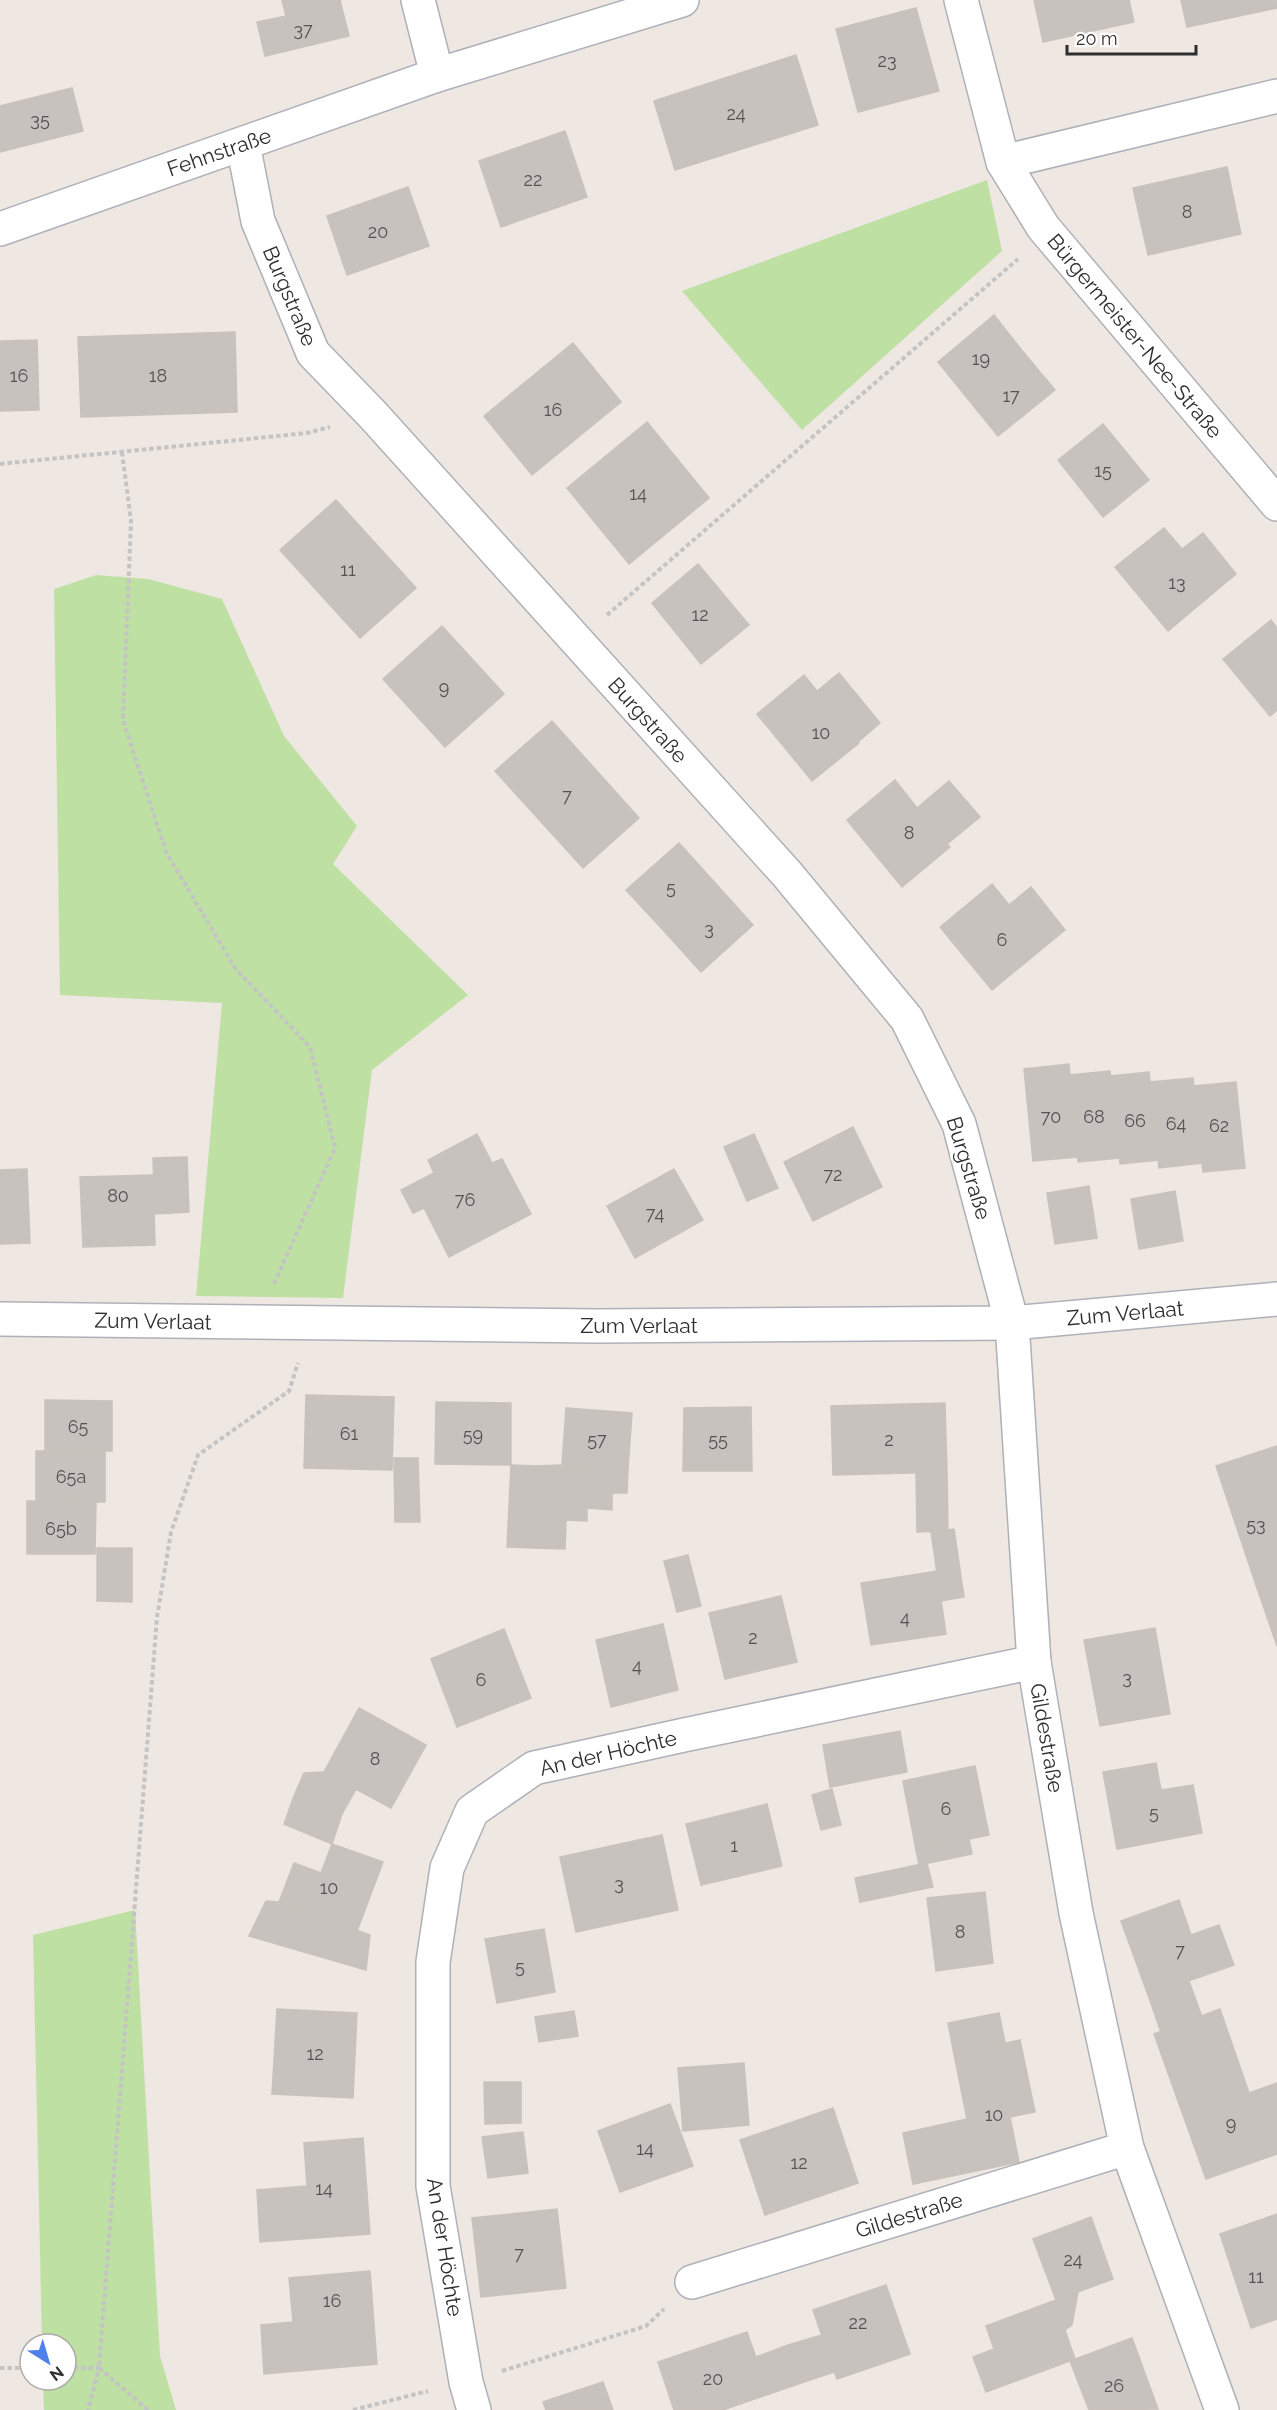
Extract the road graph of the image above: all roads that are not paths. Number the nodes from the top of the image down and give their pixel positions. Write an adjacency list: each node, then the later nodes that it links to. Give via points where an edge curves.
1 (418, 0): 4 (street)
2 (682, 0): 4 (street, Fehnstraße)
3 (961, 0): 7 (street, Bürgermeister-Nee-Straße)
4 (437, 75): 6 (street, Fehnstraße)
5 (1277, 96): 7 (street)
6 (243, 144): 8 (street, Fehnstraße); 12 (street, Burgstraße, via 258,221 313,353 787,874 907,1019 959,1124)
7 (1003, 162): 9 (street, Bürgermeister-Nee-Straße, via 1048,233)
8 (0, 229)
9 (1277, 504)
10 (1277, 1299): 12 (street, Zum Verlaat)
11 (0, 1319): 12 (street, Zum Verlaat, via 598,1326)
12 (1012, 1323): 13 (street, Gildestraße)
13 (1034, 1662): 14 (street, Gildestraße, via 1076,1913); 16 (street, An der Höchte, via 534,1768 472,1811 447,1868 433,1962 433,2186)
14 (1127, 2148): 15 (street, Gildestraße); 17 (street, Gildestraße)
15 (692, 2282)
16 (470, 2396)
17 (1222, 2410)

